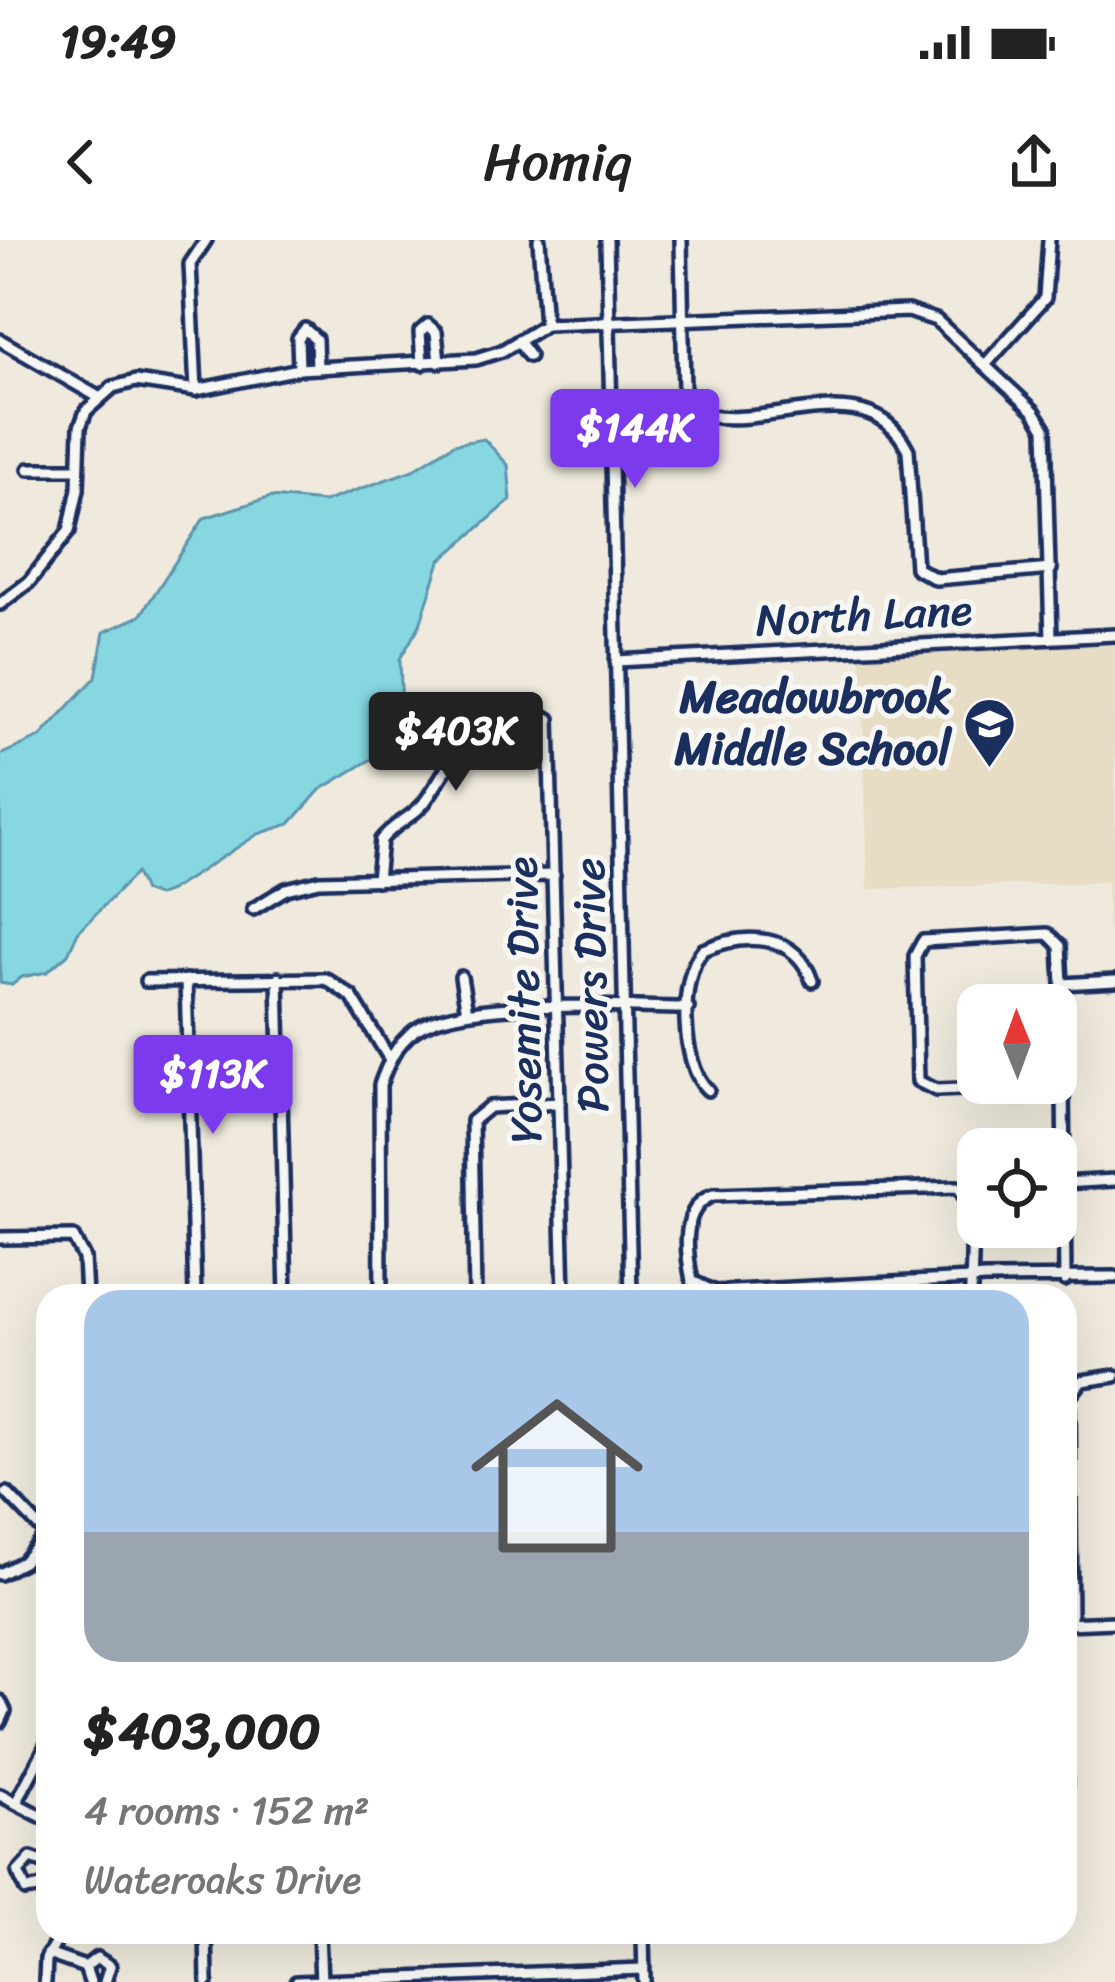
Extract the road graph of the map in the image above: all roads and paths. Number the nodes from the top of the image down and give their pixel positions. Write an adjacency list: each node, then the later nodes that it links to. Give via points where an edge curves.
1 (206, 240): 17 (street, via 190,264)
2 (538, 240): 8 (street)
3 (607, 240): 7 (street, Powers Drive)
4 (681, 240): 6 (street)
5 (1048, 240): 14 (street, via 1045,298)
6 (683, 319): 7 (street); 14 (street, via 908,311 936,320); 21 (street, via 686,404 702,415 855,410 882,418 908,450 916,568 936,579)
7 (609, 322): 8 (street); 25 (street, Powers Drive)
8 (545, 325): 10 (street)
9 (0, 340): 18 (street)
10 (518, 341): 11 (street); 12 (street)
11 (529, 356)
12 (439, 362): 13 (street); 13 (street, via 428,325 420,332)
13 (422, 364): 15 (street)
14 (985, 365): 21 (street, via 1045,428)
15 (317, 368): 16 (street); 16 (street, via 316,339 304,329)
16 (299, 369): 17 (street)
17 (196, 390): 18 (street, via 136,381)
18 (100, 398): 20 (street, via 80,428)
19 (29, 469): 20 (street)
20 (78, 469): 22 (street, via 69,531)
21 (1051, 569): 24 (street)
22 (0, 604)
23 (1115, 635): 24 (street, North Lane)
24 (1051, 638): 25 (street, North Lane)
25 (616, 661): 37 (street, Powers Drive)
26 (554, 875): 27 (street); 27 (street, Yosemite Drive, via 553,729 536,711 475,725 423,803 381,840); 38 (street, Yosemite Drive)
27 (377, 880): 28 (street, via 319,880)
28 (253, 909)
29 (461, 976): 39 (street)
30 (278, 978): 31 (street); 40 (street, via 339,985); 53 (street)
31 (186, 980): 32 (street); 52 (street)
32 (146, 981)
33 (812, 981): 36 (street, via 790,946 716,944 694,959)
34 (1115, 981): 35 (street)
35 (1061, 984): 41 (street, via 1055,938 923,941 915,956 918,1081)
36 (688, 1007): 37 (street); 42 (street, via 691,1072)
37 (625, 1008): 38 (street); 57 (street, Powers Drive)
38 (557, 1009): 39 (street); 43 (street, Yosemite Drive)
39 (466, 1012): 40 (street, via 412,1032)
40 (389, 1058): 54 (street, via 377,1113)
41 (957, 1089)
42 (708, 1090)
43 (560, 1103): 55 (street, via 490,1107 472,1120); 56 (street, Yosemite Drive)
44 (1115, 1180): 45 (street)
45 (1077, 1182)
46 (0, 1238): 51 (street, via 73,1238)
47 (1064, 1248): 50 (street)
48 (1115, 1277): 50 (street)
49 (970, 1279): 50 (street); 58 (street, via 968,1204 957,1187 945,1185 713,1195 692,1208 692,1281); 59 (street); 60 (street)
50 (1065, 1280)
51 (85, 1284)
52 (195, 1284)
53 (286, 1284)
54 (381, 1284)
55 (475, 1284)
56 (564, 1284)
57 (631, 1284)
58 (698, 1284)
59 (872, 1284)
60 (970, 1284)
61 (1115, 1376): 62 (street, via 1089,1378)
62 (1077, 1389)
63 (7, 1493): 64 (street)
64 (36, 1523)
65 (36, 1547): 66 (street)
66 (0, 1574)
67 (1115, 1622): 68 (street)
68 (1077, 1624)
69 (0, 1701): 70 (street)
70 (0, 1722)
71 (36, 1765): 73 (street)
72 (0, 1795): 73 (street)
73 (16, 1803): 74 (street)
74 (36, 1814)
75 (36, 1860): 76 (street, via 25,1861 18,1879)
76 (36, 1890)
77 (54, 1944): 81 (street)
78 (206, 1944): 87 (street)
79 (320, 1944): 89 (street)
80 (643, 1944): 83 (street)
81 (48, 1954): 82 (street); 84 (street)
82 (85, 1967): 85 (street); 86 (street, via 106,1961)
83 (644, 1969): 89 (street); 90 (street)
84 (45, 1982)
85 (90, 1982)
86 (105, 1982)
87 (207, 1982)
88 (296, 1982): 89 (street)
89 (321, 1982)
90 (644, 1982)

